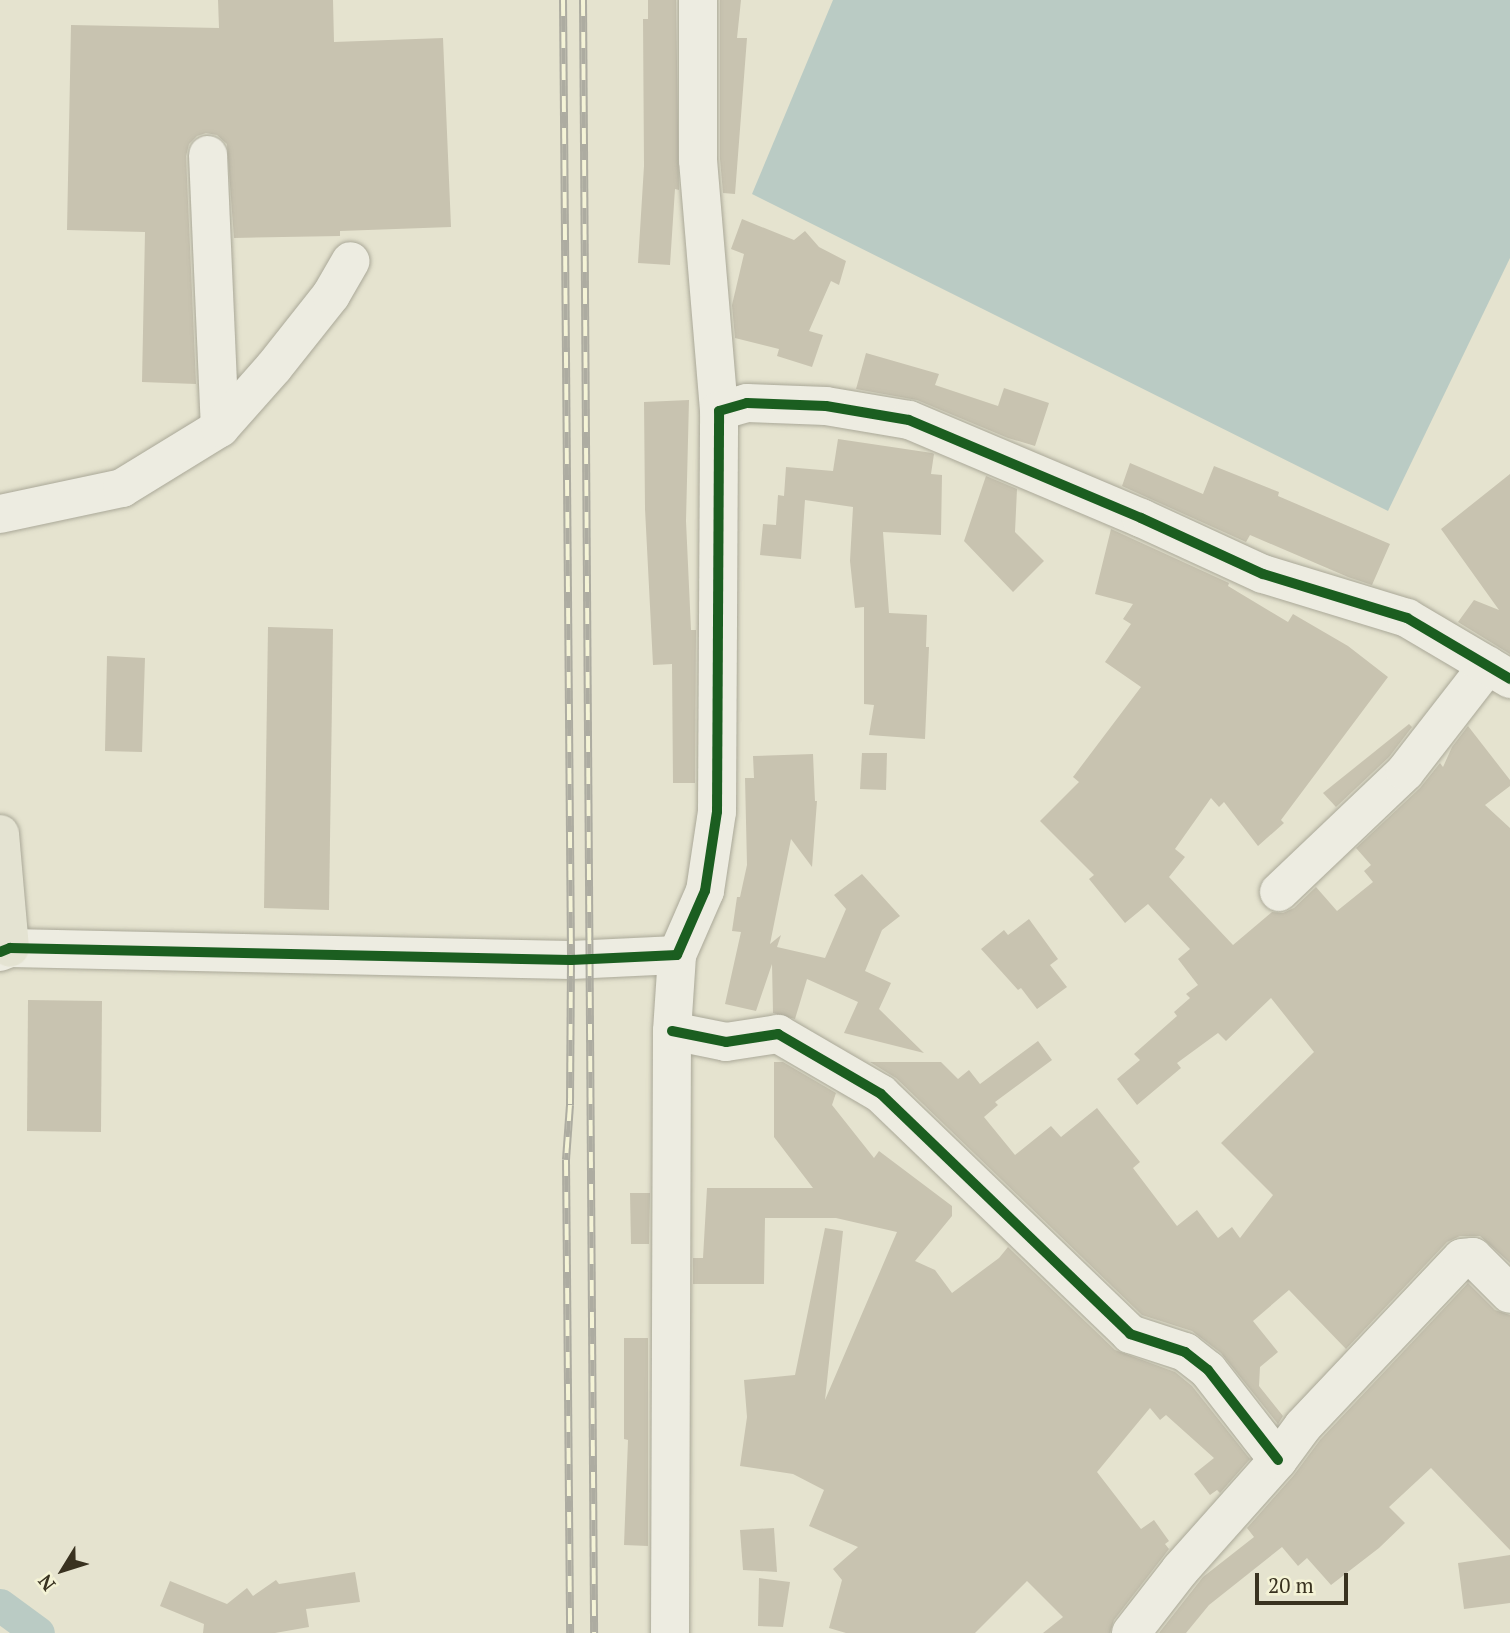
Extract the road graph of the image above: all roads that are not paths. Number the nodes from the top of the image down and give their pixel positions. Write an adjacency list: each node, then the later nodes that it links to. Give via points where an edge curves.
1 (698, 0): 4 (street, via 698,160)
2 (208, 155): 5 (street)
3 (351, 261): 5 (street, via 331,296)
4 (719, 411): 7 (street, via 747,403 826,405 909,420 1263,574 1408,618); 11 (street, via 717,812 705,891)
5 (220, 428): 6 (street, via 122,488)
6 (0, 514)
7 (1499, 672): 9 (street, via 1405,772)
8 (0, 834): 10 (main road)
9 (1279, 892)
10 (5, 950): 11 (street, via 570,960)
11 (677, 955): 12 (street)
12 (671, 1031): 14 (street, via 726,1042 778,1034 881,1094 1130,1334 1185,1352 1208,1370); 15 (street)
13 (1510, 1294): 14 (street, via 1473,1257 1462,1258 1303,1426)
14 (1278, 1460): 16 (street)
15 (670, 1633)
16 (1131, 1633)

